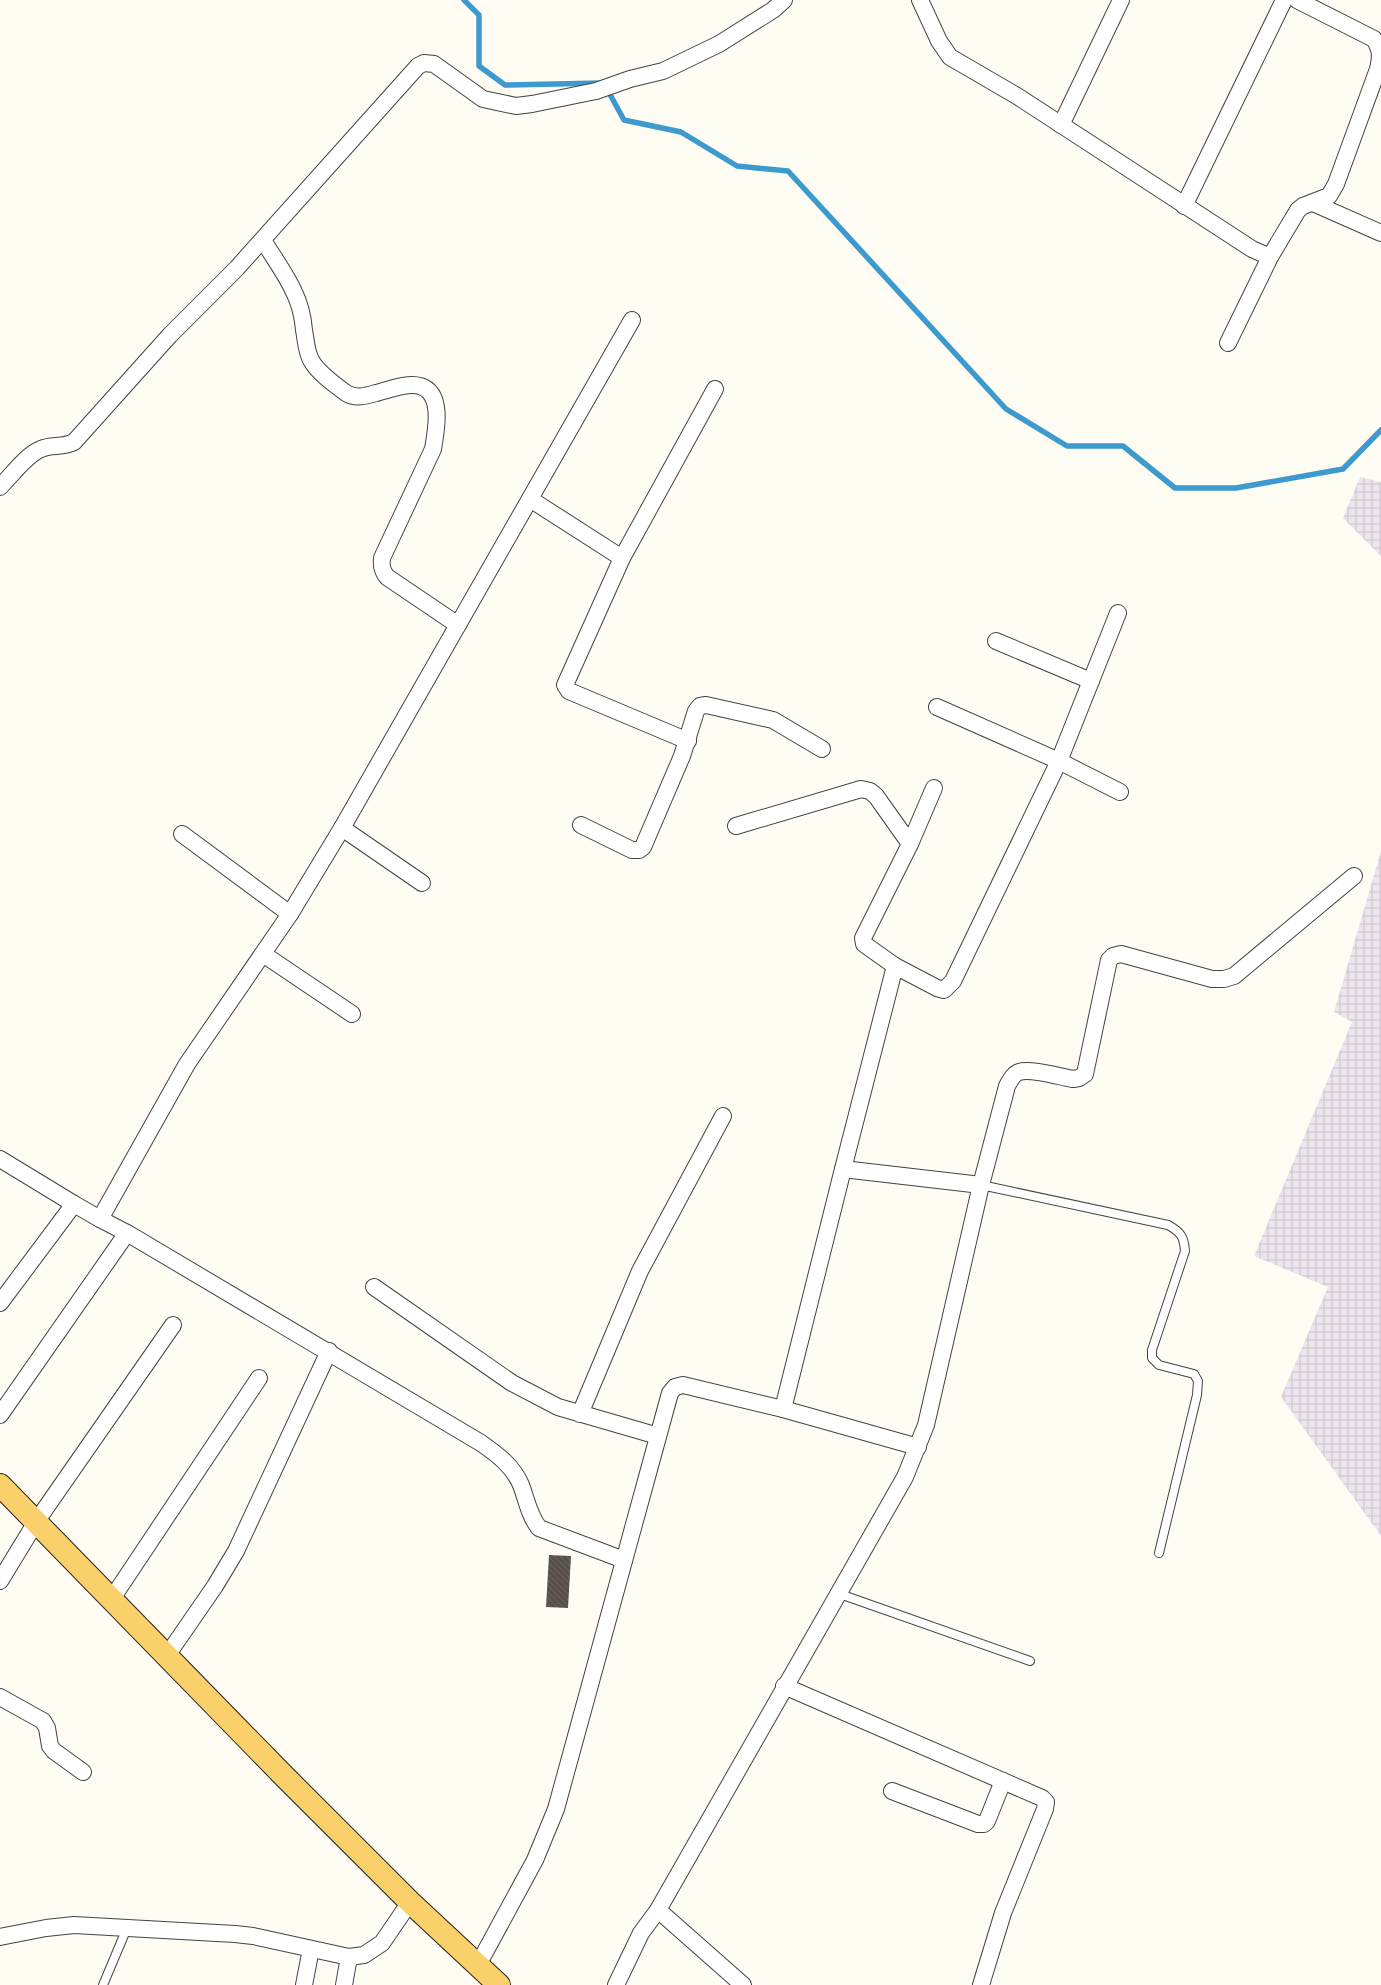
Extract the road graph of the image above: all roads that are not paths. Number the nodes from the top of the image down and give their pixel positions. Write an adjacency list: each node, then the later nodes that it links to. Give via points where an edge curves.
1 (784, 0): 11 (street, via 773,10 719,44 663,71 596,91 516,106 483,99 434,64 424,63 418,66)
2 (920, 0): 7 (street, via 939,41 950,57)
3 (1121, 0): 7 (street)
4 (1284, 0): 9 (street)
5 (1297, 0): 6 (street, via 1374,39)
6 (1381, 49): 8 (street, via 1378,68 1336,184 1329,196)
7 (1061, 125): 9 (street)
8 (1313, 203): 10 (street); 12 (street, via 1298,210)
9 (1184, 206): 12 (street, via 1252,249)
10 (1381, 233)
11 (263, 240): 16 (street, via 170,335 74,442 67,446 42,448 34,452); 20 (street, via 294,292 300,309 307,348 318,370 348,394 355,396 411,385 420,386 433,396 436,403 433,449 381,565 382,572 387,577)
12 (1270, 257): 14 (street)
13 (632, 320): 17 (street)
14 (1228, 343)
15 (715, 389): 18 (street)
16 (0, 487)
17 (530, 499): 18 (street); 20 (street)
18 (622, 558): 24 (street, via 566,681 566,689)
19 (1118, 613): 22 (street)
20 (458, 625): 31 (street)
21 (996, 641): 22 (street)
22 (1091, 681): 26 (street)
23 (937, 706): 26 (street)
24 (688, 741): 25 (street, via 696,711 700,706 706,705 773,720); 29 (street, via 646,842 639,850 632,850)
25 (822, 749)
26 (1059, 761): 28 (street); 38 (street, via 950,986 944,990 937,988)
27 (934, 788): 33 (street)
28 (1120, 792)
29 (581, 825)
30 (736, 826): 33 (street, via 861,789 876,796)
31 (342, 828): 35 (street); 36 (street)
32 (182, 834): 36 (street)
33 (910, 844): 38 (street, via 863,938 864,944)
34 (1354, 876): 43 (street, via 1234,976 1224,980 1121,954 1109,960 1085,1074 1073,1079 1029,1071 1019,1072 1012,1077 1007,1086)
35 (422, 883)
36 (290, 914): 37 (street)
37 (263, 954): 39 (street); 45 (street, via 187,1064)
38 (895, 966): 42 (street)
39 (352, 1014)
40 (723, 1116): 53 (street, via 640,1271)
41 (0, 1159): 44 (street)
42 (843, 1169): 43 (street); 52 (street)
43 (981, 1185): 56 (street, via 926,1425); 59 (lane, via 1168,1226 1179,1231 1184,1240 1185,1251 1152,1350 1152,1358 1159,1365 1194,1374 1198,1388)
44 (74, 1204): 45 (street); 48 (street)
45 (100, 1220): 46 (street)
46 (127, 1233): 50 (street); 54 (street)
47 (374, 1287): 53 (street, via 512,1383 558,1407)
48 (0, 1303)
49 (173, 1325): 58 (street)
50 (329, 1351): 60 (street, via 499,1456 513,1470 532,1519 539,1528); 64 (street, via 236,1551)
51 (259, 1378): 63 (street)
52 (783, 1409): 55 (street, via 683,1385 674,1387 670,1393); 56 (street)
53 (580, 1414): 55 (street)
54 (0, 1415)
55 (658, 1436): 60 (street)
56 (918, 1447): 62 (street, via 905,1477)
57 (0, 1485): 58 (main road)
58 (36, 1522): 61 (street); 63 (main road)
59 (1159, 1553)
60 (624, 1560): 77 (street, via 556,1809 535,1860)
61 (0, 1581)
62 (837, 1593): 65 (lane); 66 (street)
63 (111, 1600): 64 (main road)
64 (166, 1657): 71 (main road)
65 (1030, 1661)
66 (784, 1686): 69 (street); 72 (street)
67 (0, 1697): 68 (street, via 43,1721 50,1746)
68 (83, 1772)
69 (1003, 1781): 70 (street, via 984,1824 978,1824); 84 (street, via 1046,1802 1003,1913)
70 (892, 1791)
71 (410, 1902): 76 (street, via 382,1943 364,1955); 77 (main road)
72 (658, 1910): 82 (street, via 641,1933); 83 (street)
73 (127, 1928): 74 (street, via 74,1925); 75 (street, via 253,1936); 78 (lane)
74 (0, 1937)
75 (311, 1949): 76 (street); 79 (street)
76 (349, 1957): 80 (street)
77 (478, 1965): 81 (main road)
78 (104, 1985)
79 (304, 1985)
80 (344, 1985)
81 (498, 1985)
82 (616, 1985)
83 (743, 1985)
84 (981, 1985)

